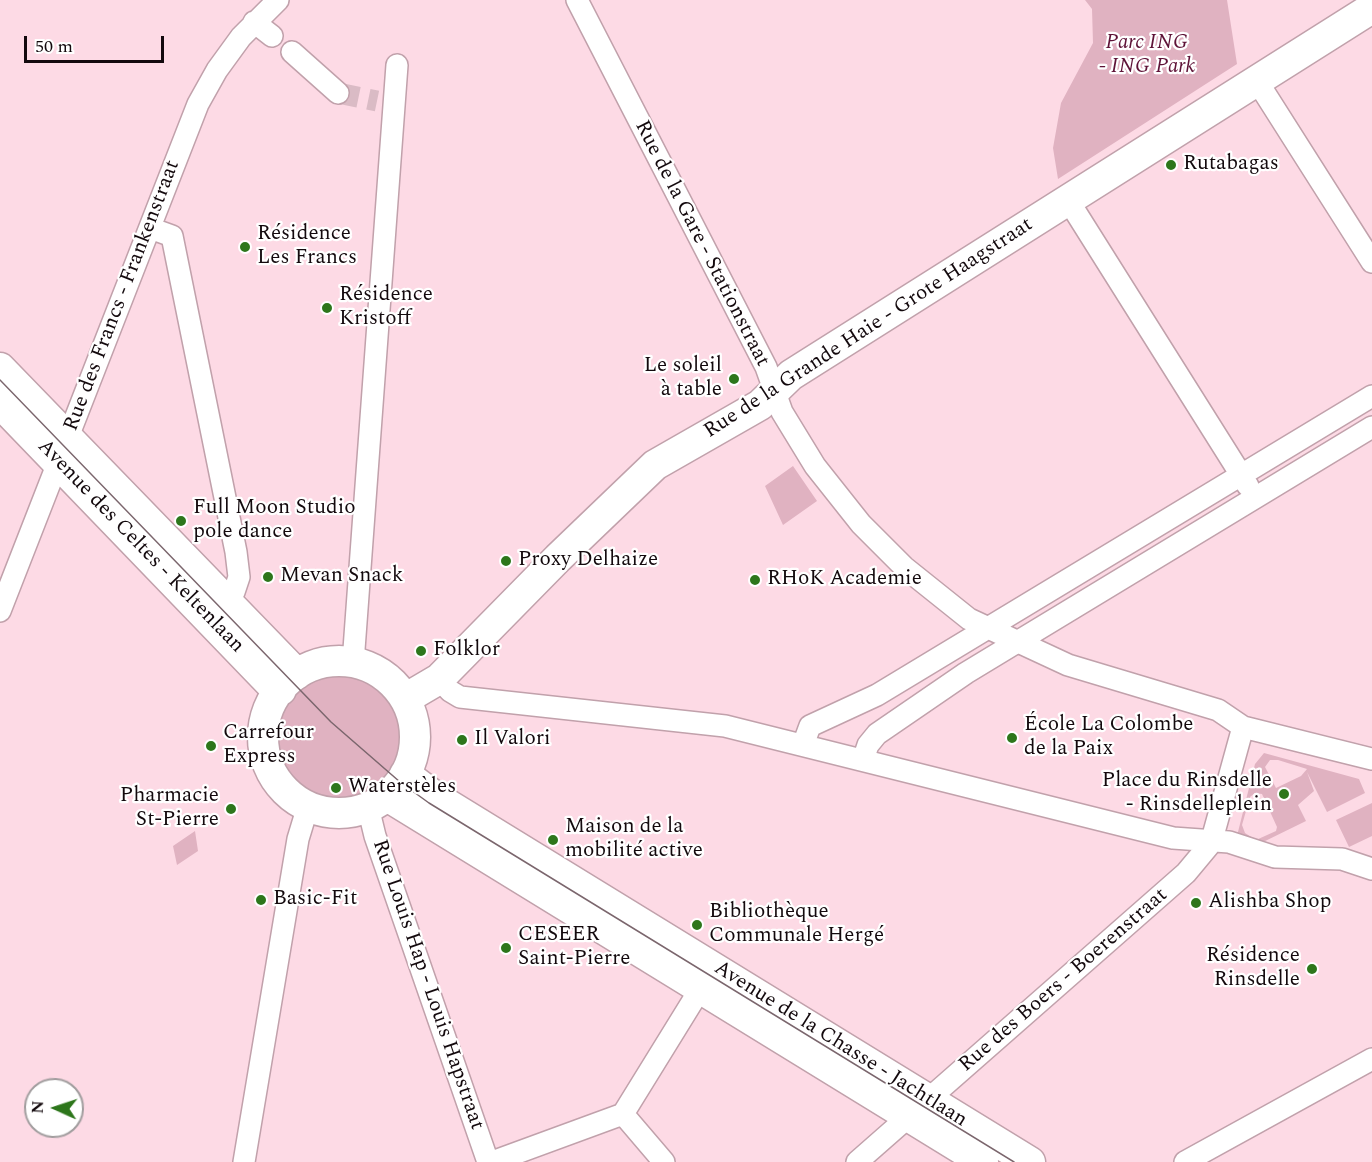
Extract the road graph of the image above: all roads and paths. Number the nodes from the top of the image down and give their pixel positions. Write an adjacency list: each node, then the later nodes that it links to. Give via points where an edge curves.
1 (278, 0): 4 (street, Rue des Francs - Frankenstraat)
2 (577, 0): 14 (street, Rue de la Gare - Stationstraat)
3 (1372, 8): 8 (street, Rue de la Grande Haie - Grote Haagstraat)
4 (254, 22): 5 (street); 11 (street, Rue des Francs - Frankenstraat, via 217,70 198,104)
5 (272, 36)
6 (292, 52): 9 (street)
7 (397, 65): 25 (street, via 385,101)
8 (1257, 81): 10 (street, Rue de la Grande Haie - Grote Haagstraat); 12 (street)
9 (338, 93)
10 (1068, 200): 14 (street, Rue de la Grande Haie - Grote Haagstraat, via 791,375); 19 (street)
11 (150, 228): 18 (street, Rue des Francs - Frankenstraat); 21 (street, via 172,236 236,552 239,577 234,592)
12 (1372, 262)
13 (0, 368): 18 (street, Avenue des Celtes - Keltenlaan)
14 (775, 390): 23 (street, Rue de la Gare - Stationstraat, via 782,412 815,466 861,524 904,567 969,619); 26 (street, Rue de la Grande Haie - Grote Haagstraat, via 760,405 656,465)
15 (1372, 396): 19 (street)
16 (0, 403): 18 (street, Avenue des Celtes - Keltenlaan)
17 (1372, 427): 20 (street)
18 (64, 451): 21 (street, Avenue des Celtes - Keltenlaan); 22 (street, Rue des Francs - Frankenstraat)
19 (1241, 474): 20 (street); 23 (street)
20 (1255, 497): 24 (street)
21 (217, 609): 27 (street, Avenue des Celtes - Keltenlaan)
22 (0, 611)
23 (988, 627): 24 (street, Rue de la Gare - Stationstraat); 30 (street, via 877,695 810,726)
24 (1019, 642): 29 (street, Rue de la Gare - Stationstraat, via 1068,665 1218,710); 32 (street, via 900,716 868,745)
25 (354, 663): 27 (street, via 323,663); 28 (street, via 383,675)
26 (439, 680): 28 (street, Rue de la Grande Haie - Grote Haagstraat); 30 (street, via 460,697 725,726)
27 (289, 682): 34 (street, via 267,716 265,750 279,782)
28 (405, 699): 33 (street, via 415,733 413,756)
29 (1243, 727): 31 (street); 35 (street)
30 (803, 745): 32 (street)
31 (1372, 759)
32 (863, 760): 35 (street, via 1173,838)
33 (387, 793): 34 (street, via 338,813); 37 (street, Avenue de la Chasse - Jachtlaan, via 434,796); 42 (street, Rue Louis Hap - Louis Hapstraat, via 375,836)
34 (308, 806): 41 (street, via 298,839)
35 (1212, 843): 36 (street, via 1229,842 1275,857 1342,859); 39 (street, Rue des Boers - Boerenstraat, via 1186,873)
36 (1372, 869)
37 (707, 978): 39 (street, Avenue de la Chasse - Jachtlaan); 40 (street)
38 (1372, 1059): 47 (street)
39 (919, 1108): 44 (street, Rue des Boers - Boerenstraat); 45 (street, Avenue de la Chasse - Jachtlaan); 46 (street, Avenue de la Chasse - Jachtlaan)
40 (623, 1114): 42 (street); 43 (street)
41 (244, 1162)
42 (490, 1162)
43 (664, 1162)
44 (857, 1162)
45 (983, 1162)
46 (1030, 1162)
47 (1185, 1162)

